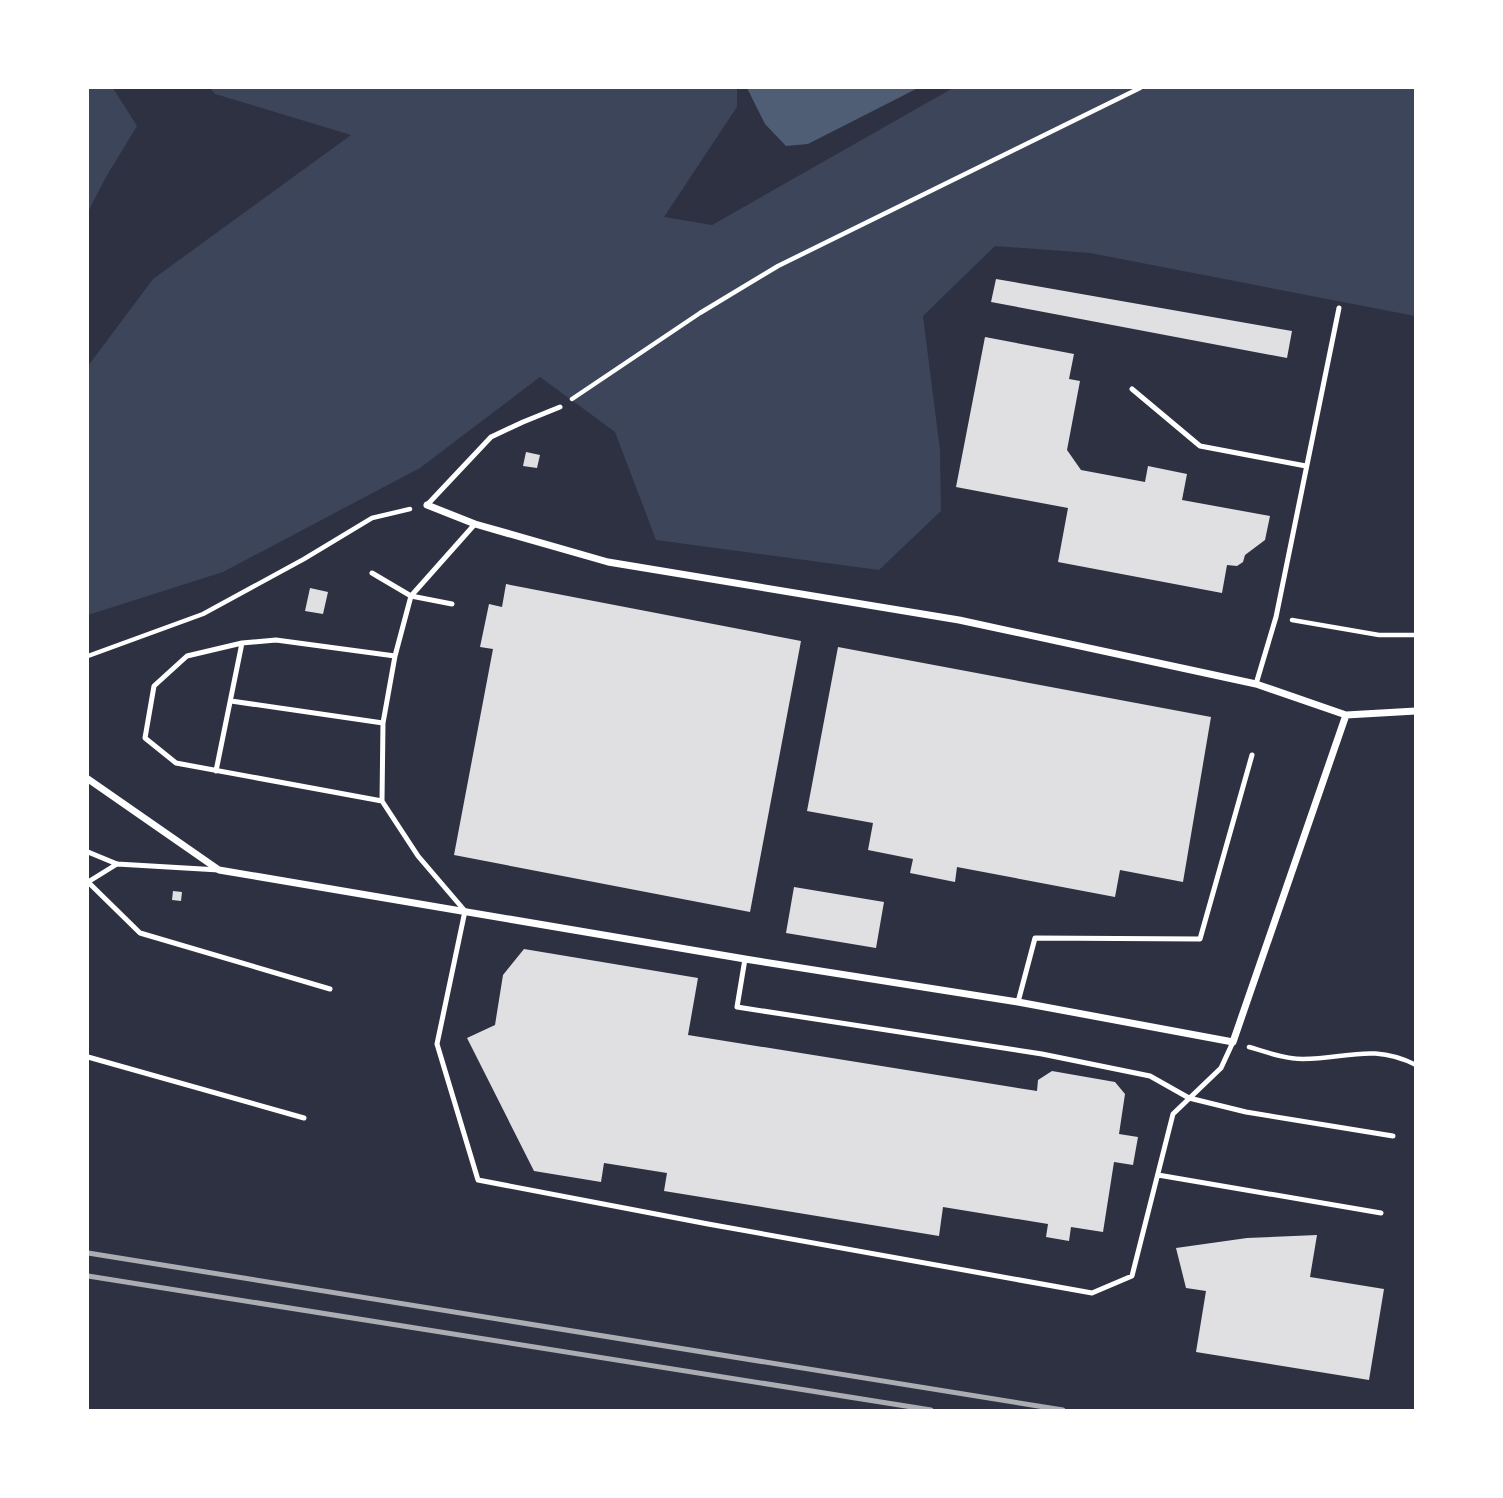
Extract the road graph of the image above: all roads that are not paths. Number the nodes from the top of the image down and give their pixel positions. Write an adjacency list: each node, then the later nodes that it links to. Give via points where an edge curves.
1 (1339, 309): 4 (lane)
2 (1132, 388): 4 (lane, via 1200,446)
3 (560, 407): 5 (lane, via 491,437)
4 (1306, 466): 12 (lane, via 1276,617)
5 (427, 505): 6 (street)
6 (475, 524): 8 (lane); 12 (street, via 608,562 959,620)
7 (372, 573): 8 (lane)
8 (411, 596): 9 (lane); 11 (lane)
9 (452, 604)
10 (242, 643): 11 (lane, via 276,640); 13 (lane); 18 (lane, via 187,656 154,686 145,738 176,763)
11 (395, 656): 16 (lane)
12 (1256, 684): 15 (street)
13 (230, 701): 16 (lane); 18 (lane)
14 (1416, 711): 15 (street)
15 (1346, 715): 28 (street)
16 (383, 723): 20 (lane)
17 (1252, 755): 27 (lane, via 1200,939 1035,938)
18 (216, 771): 20 (lane)
19 (88, 779): 23 (street)
20 (382, 801): 24 (lane, via 418,856)
21 (88, 852): 22 (lane)
22 (117, 864): 23 (lane); 26 (lane, via 88,881 140,933)
23 (219, 870): 24 (street)
24 (465, 911): 25 (street); 33 (lane, via 437,1044 478,1180 1092,1293 1132,1276)
25 (745, 959): 27 (street); 30 (lane, via 737,1007 1042,1054 1150,1076)
26 (330, 989)
27 (1018, 1002): 28 (street)
28 (1233, 1042): 30 (lane, via 1221,1068)
29 (88, 1057): 31 (lane)
30 (1189, 1098): 32 (lane); 33 (lane, via 1173,1114)
31 (304, 1118)
32 (1393, 1136)
33 (1158, 1175): 34 (lane)
34 (1381, 1213)

